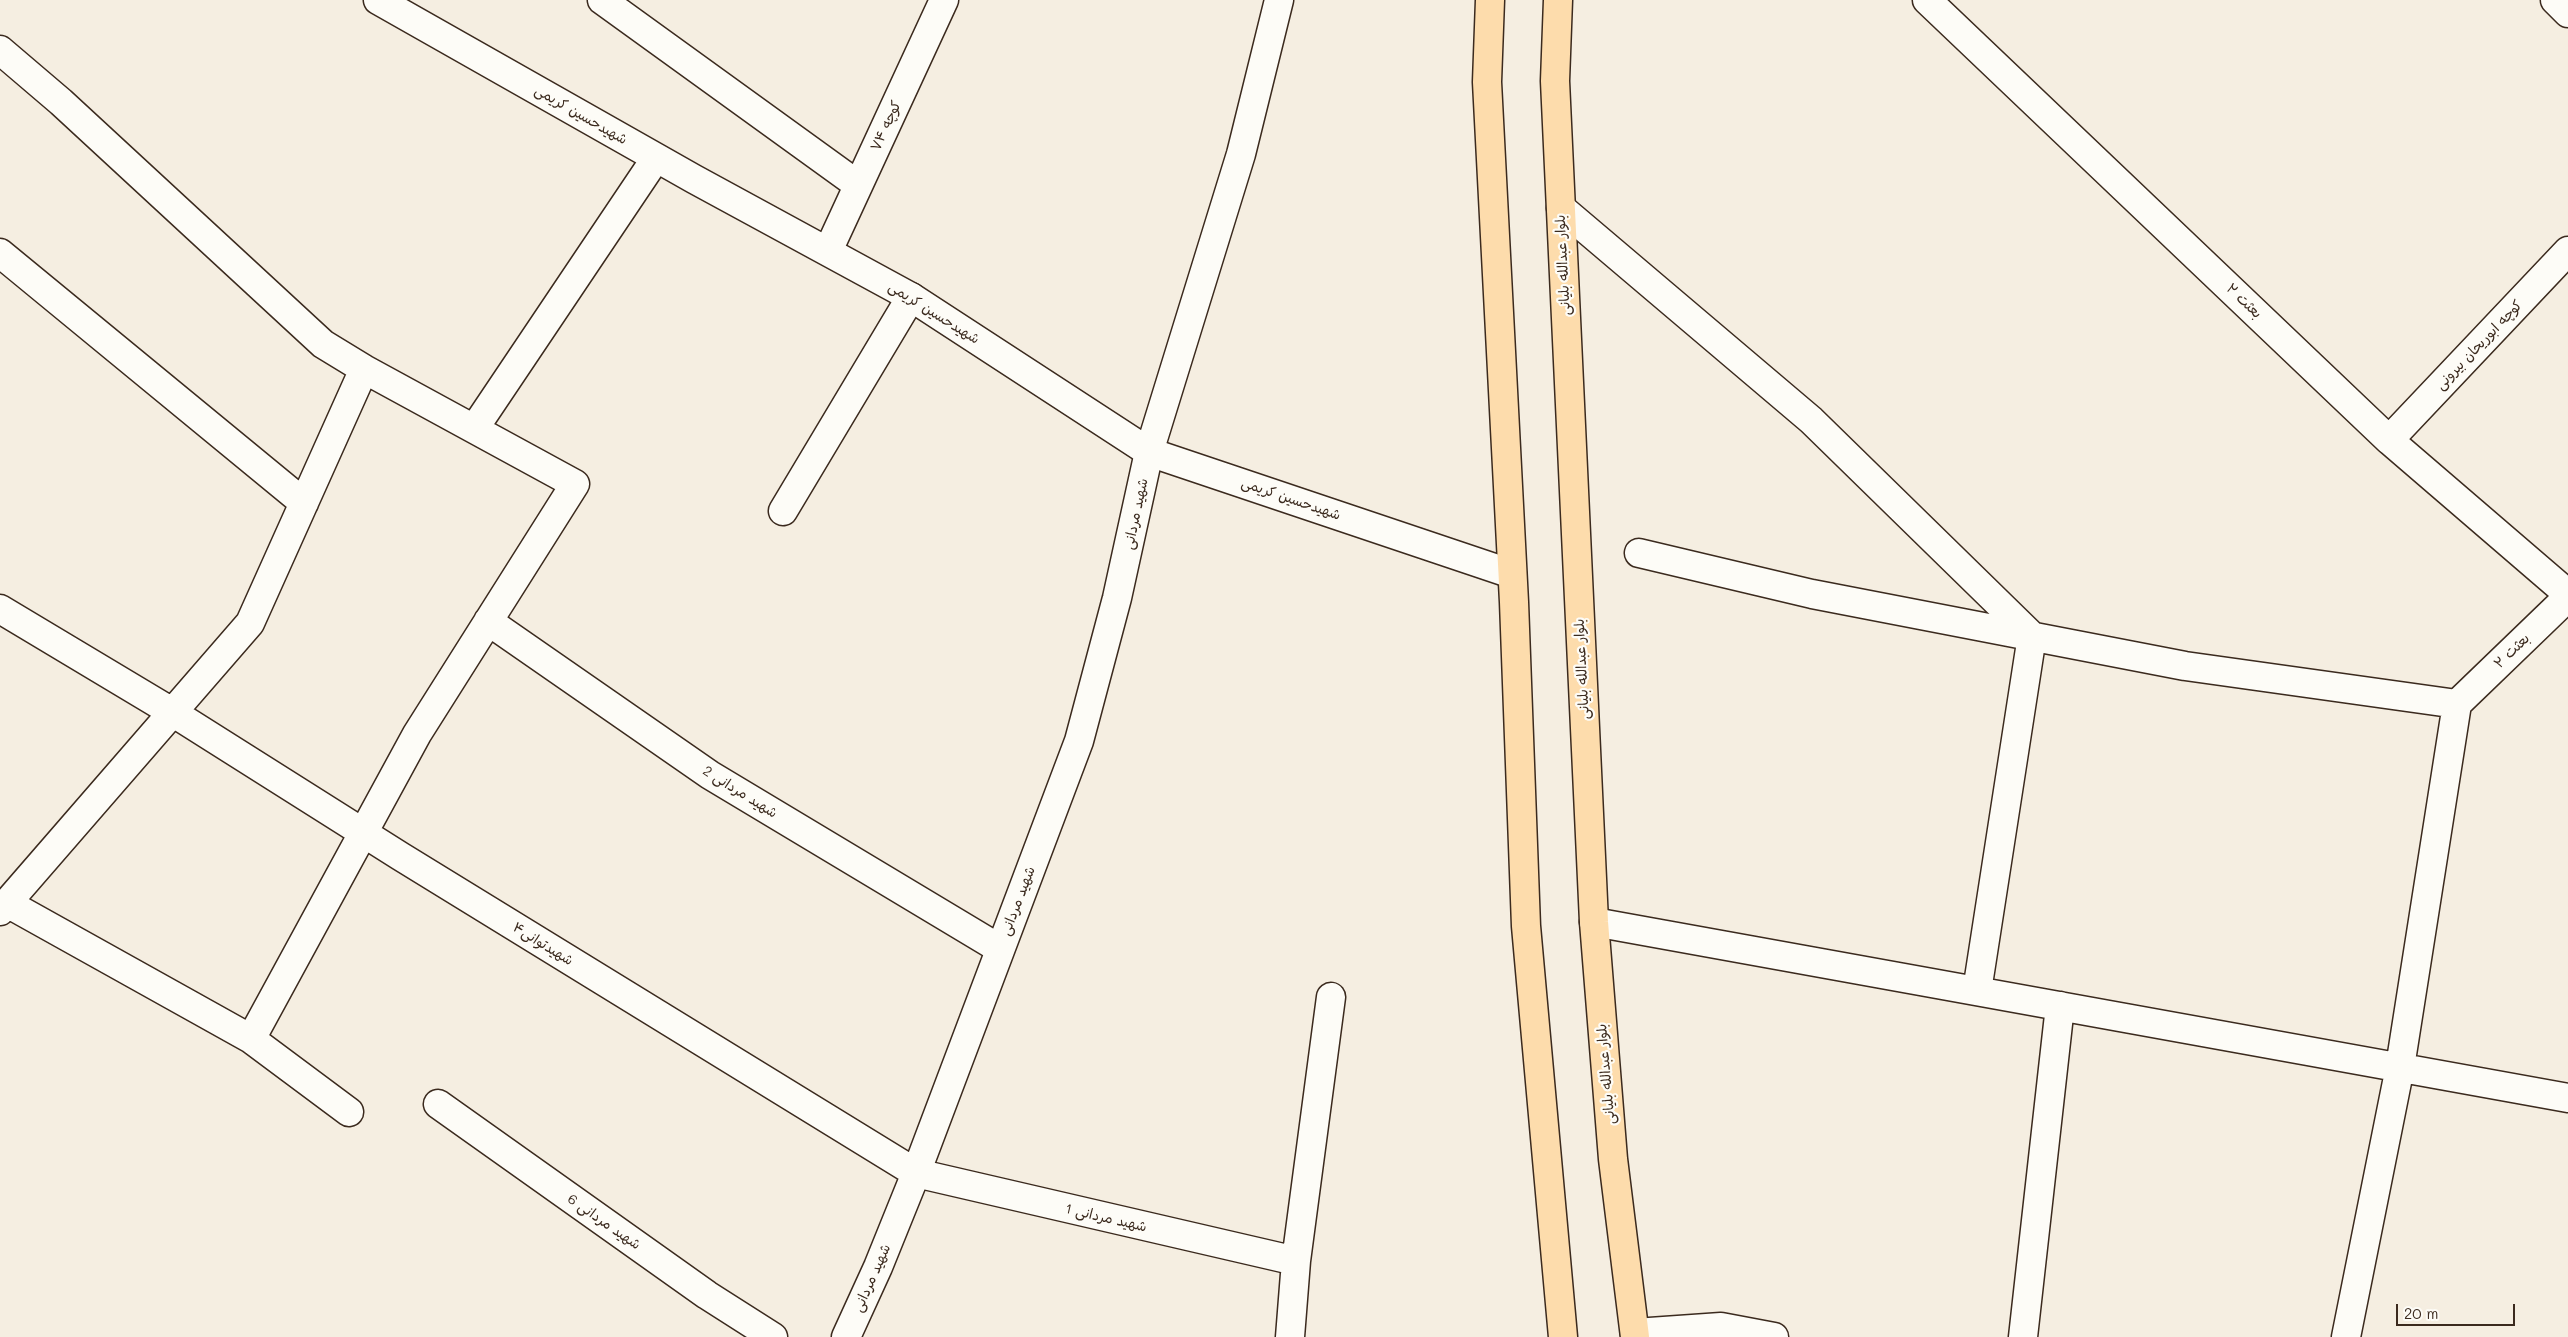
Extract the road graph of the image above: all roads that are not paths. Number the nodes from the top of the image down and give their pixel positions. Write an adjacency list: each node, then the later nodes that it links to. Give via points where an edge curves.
1 (378, 0): 11 (street, شهیدحسین کریمی)
2 (602, 0): 12 (street)
3 (944, 0): 12 (street, کوچه ۷۴)
4 (1279, 0): 21 (street, شهید مردانی, via 1241,154)
5 (1490, 0): 25 (main road, via 1487,82)
6 (1558, 0): 13 (main road, بلوار عبدالله بلیانی, via 1555,82)
7 (1927, 0): 20 (street, بعثت ۲)
8 (2555, 0): 9 (street)
9 (2568, 13)
10 (0, 50): 18 (street, via 61,102 322,344)
11 (656, 158): 15 (street, شهیدحسین کریمی); 19 (street)
12 (858, 185): 15 (street, کوچه ۷۴)
13 (1561, 208): 29 (street, via 1811,420); 34 (main road, بلوار عبدالله بلیانی)
14 (2568, 251): 20 (street, کوچه ابوریحان بیرونی)
15 (828, 252): 17 (street, شهیدحسین کریمی)
16 (0, 253): 22 (street)
17 (911, 297): 21 (street, شهیدحسین کریمی); 23 (street)
18 (364, 369): 19 (street); 22 (street)
19 (474, 429): 28 (street, via 575,484)
20 (2389, 440): 26 (street, بعثت ۲)
21 (1149, 452): 25 (street, شهیدحسین کریمی); 35 (street, شهید مردانی, via 1118,598 1079,741)
22 (304, 503): 31 (street, via 250,623)
23 (783, 511)
24 (1639, 553): 29 (street, via 1812,594)
25 (1512, 574): 50 (main road, via 1526,926)
26 (2568, 596): 30 (street, بعثت ۲)
27 (0, 609): 31 (street, شهیدتوانی۴)
28 (488, 621): 32 (street, via 417,734); 35 (street, شهید مردانی 2, via 710,775)
29 (2032, 636): 30 (street, via 2184,666); 36 (street)
30 (2457, 704): 40 (street)
31 (172, 712): 32 (street, شهیدتوانی۴); 33 (street)
32 (364, 833): 39 (street); 44 (street, شهیدتوانی۴)
33 (3, 907): 39 (street)
34 (1594, 922): 36 (street); 46 (main road, بلوار عبدالله بلیانی, via 1613,1159)
35 (1000, 949): 44 (street, شهید مردانی)
36 (1977, 991): 38 (street)
37 (1331, 998): 45 (street)
38 (2060, 1006): 40 (street); 52 (street)
39 (251, 1039): 43 (street)
40 (2400, 1067): 41 (street); 53 (street)
41 (2568, 1098)
42 (438, 1104): 47 (street, شهید مردانی 6, via 707,1295)
43 (349, 1112)
44 (916, 1173): 45 (street, شهید مردانی 1); 48 (street, شهید مردانی)
45 (1296, 1261): 49 (street)
46 (1635, 1335): 51 (street, via 1720,1327)
47 (773, 1337)
48 (846, 1337)
49 (1290, 1337)
50 (1563, 1337)
51 (1774, 1337)
52 (2023, 1337)
53 (2346, 1337)

